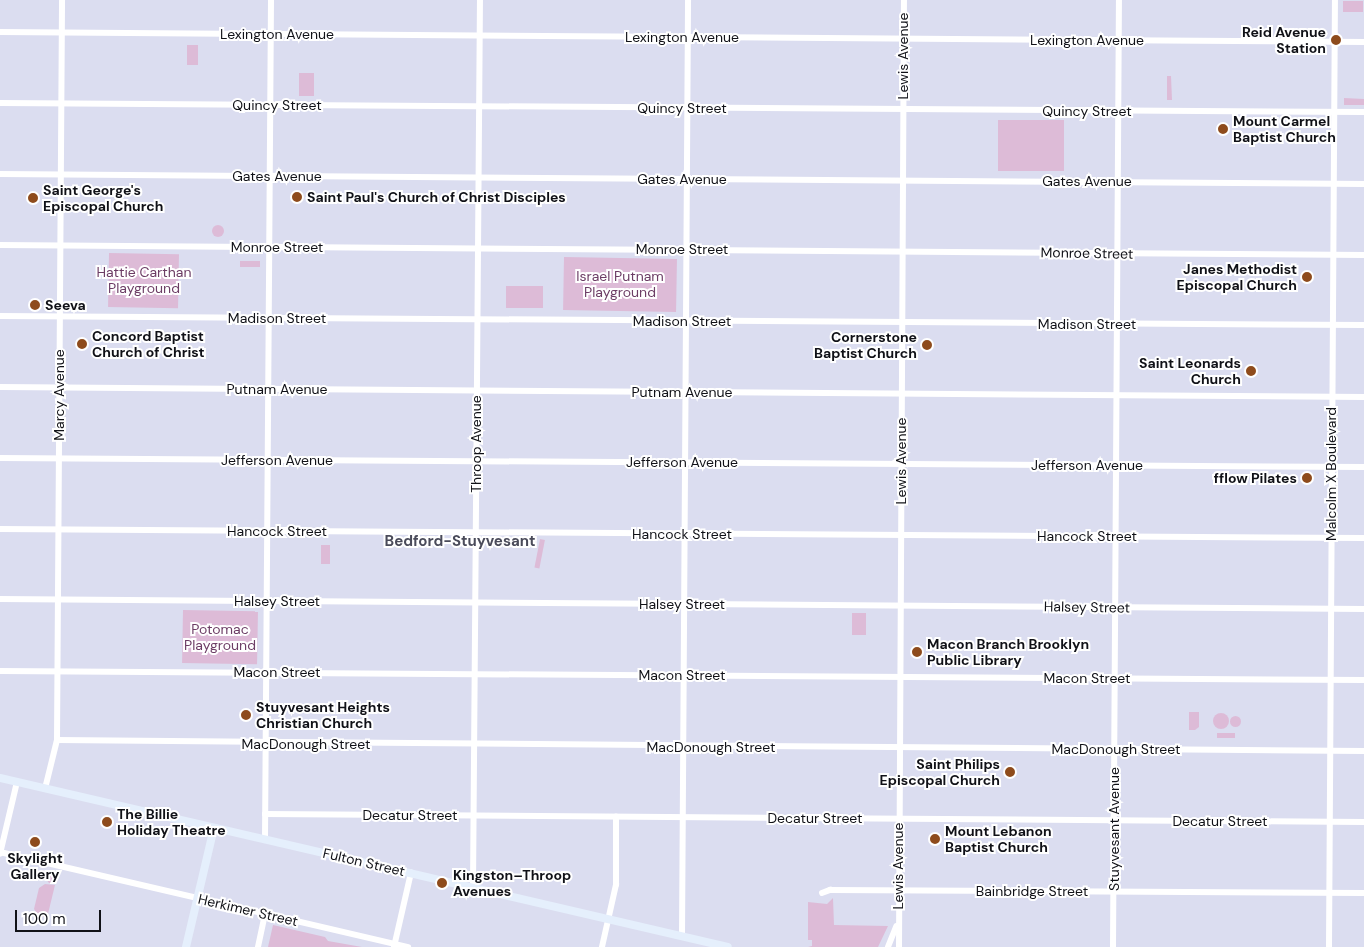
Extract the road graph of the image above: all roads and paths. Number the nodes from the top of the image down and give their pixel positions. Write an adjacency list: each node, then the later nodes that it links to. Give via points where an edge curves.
1 (62, 0): 9 (street, Marcy Avenue)
2 (271, 0): 10 (street)
3 (480, 0): 11 (street, Throop Avenue)
4 (688, 0): 12 (street)
5 (904, 0): 13 (street, Lewis Avenue)
6 (1119, 0): 14 (street)
7 (1335, 0): 15 (street, Malcolm X Boulevard)
8 (0, 32): 9 (street, Lexington Avenue)
9 (62, 32): 10 (street, Lexington Avenue); 18 (street, Marcy Avenue)
10 (271, 34): 11 (street, Lexington Avenue); 19 (street)
11 (480, 36): 12 (street, Lexington Avenue); 20 (street, Throop Avenue)
12 (688, 37): 13 (street, Lexington Avenue); 21 (street)
13 (904, 39): 14 (street, Lexington Avenue); 22 (street, Lewis Avenue)
14 (1119, 40): 15 (street, Lexington Avenue); 23 (street, Stuyvesant Avenue)
15 (1335, 42): 16 (street, Lexington Avenue); 24 (street, Malcolm X Boulevard)
16 (1364, 42)
17 (0, 103): 18 (street, Quincy Street)
18 (61, 104): 19 (street, Quincy Street); 27 (street, Marcy Avenue)
19 (271, 105): 20 (street, Quincy Street); 28 (street)
20 (479, 107): 21 (street, Quincy Street); 29 (street, Throop Avenue)
21 (688, 108): 22 (street, Quincy Street); 30 (street)
22 (903, 110): 23 (street, Quincy Street); 31 (street, Lewis Avenue)
23 (1119, 111): 24 (street, Quincy Street); 32 (street, Stuyvesant Avenue)
24 (1334, 112): 25 (street, Quincy Street); 33 (street, Malcolm X Boulevard)
25 (1364, 112)
26 (0, 174): 27 (street, Gates Avenue)
27 (61, 174): 28 (street, Gates Avenue); 36 (street, Marcy Avenue)
28 (270, 176): 29 (street, Gates Avenue); 37 (street)
29 (478, 178): 30 (street, Gates Avenue); 38 (street, Throop Avenue)
30 (687, 179): 31 (street, Gates Avenue); 39 (street)
31 (902, 180): 32 (street, Gates Avenue); 40 (street, Lewis Avenue)
32 (1118, 182): 33 (street, Gates Avenue); 41 (street, Stuyvesant Avenue)
33 (1334, 183): 34 (street, Gates Avenue); 42 (street, Malcolm X Boulevard)
34 (1364, 184)
35 (0, 245): 36 (street, Monroe Street)
36 (60, 245): 37 (street, Monroe Street); 45 (street, Marcy Avenue)
37 (269, 247): 38 (street, Monroe Street); 46 (street)
38 (478, 248): 39 (street, Monroe Street); 47 (street, Throop Avenue)
39 (687, 249): 40 (street, Monroe Street); 48 (street)
40 (902, 252): 41 (street, Monroe Street); 49 (street, Lewis Avenue)
41 (1118, 253): 42 (street, Monroe Street); 50 (street, Stuyvesant Avenue)
42 (1333, 255): 43 (street, Monroe Street); 51 (street, Malcolm X Boulevard)
43 (1364, 255)
44 (0, 316): 45 (street, Madison Street)
45 (60, 316): 46 (street, Madison Street); 54 (street, Marcy Avenue)
46 (269, 318): 47 (street, Madison Street); 55 (street)
47 (477, 319): 48 (street, Madison Street); 56 (street, Throop Avenue)
48 (686, 321): 49 (street, Madison Street); 57 (street)
49 (902, 322): 50 (street, Madison Street); 58 (street, Lewis Avenue)
50 (1117, 324): 51 (street, Madison Street); 59 (street, Stuyvesant Avenue)
51 (1333, 325): 52 (street, Madison Street); 60 (street, Malcolm X Boulevard)
52 (1364, 326)
53 (0, 387): 54 (street, Putnam Avenue)
54 (59, 387): 55 (street, Putnam Avenue); 63 (street, Marcy Avenue)
55 (268, 389): 56 (street, Putnam Avenue); 64 (street)
56 (477, 390): 57 (street, Putnam Avenue); 65 (street, Throop Avenue)
57 (686, 392): 58 (street, Putnam Avenue); 66 (street)
58 (901, 393): 59 (street, Putnam Avenue); 67 (street, Lewis Avenue)
59 (1117, 395): 60 (street, Putnam Avenue); 68 (street, Stuyvesant Avenue)
60 (1332, 396): 61 (street, Putnam Avenue); 69 (street, Malcolm X Boulevard)
61 (1364, 397)
62 (0, 458): 63 (street, Jefferson Avenue)
63 (59, 458): 64 (street, Jefferson Avenue); 72 (street, Marcy Avenue)
64 (268, 460): 65 (street, Jefferson Avenue); 73 (street)
65 (476, 461): 66 (street, Jefferson Avenue); 74 (street, Throop Avenue)
66 (686, 462): 67 (street, Jefferson Avenue); 75 (street)
67 (901, 464): 68 (street, Jefferson Avenue); 76 (street, Lewis Avenue)
68 (1116, 466): 69 (street, Jefferson Avenue); 77 (street, Stuyvesant Avenue)
69 (1332, 467): 70 (street, Jefferson Avenue); 78 (street, Malcolm X Boulevard)
70 (1364, 467)
71 (0, 529): 72 (street, Hancock Street)
72 (58, 529): 73 (street, Hancock Street); 81 (street, Marcy Avenue)
73 (267, 531): 74 (street, Hancock Street); 82 (street)
74 (476, 532): 75 (street, Hancock Street); 83 (street, Throop Avenue)
75 (685, 534): 76 (street, Hancock Street); 84 (street)
76 (900, 535): 77 (street, Hancock Street); 85 (street, Lewis Avenue)
77 (1116, 537): 78 (street, Hancock Street); 86 (street, Stuyvesant Avenue)
78 (1331, 538): 79 (street, Hancock Street); 87 (street, Malcolm X Boulevard)
79 (1364, 538)
80 (0, 599): 81 (street, Halsey Street)
81 (58, 599): 82 (street, Halsey Street); 90 (street, Marcy Avenue)
82 (267, 601): 83 (street, Halsey Street); 91 (street)
83 (475, 602): 84 (street, Halsey Street); 92 (street, Throop Avenue)
84 (684, 604): 85 (street, Halsey Street); 93 (street)
85 (900, 605): 86 (street, Halsey Street); 94 (street, Lewis Avenue)
86 (1115, 607): 87 (street, Halsey Street); 95 (street, Stuyvesant Avenue)
87 (1330, 608): 88 (street, Halsey Street); 96 (street, Malcolm X Boulevard)
88 (1364, 609)
89 (0, 671): 90 (street, Macon Street)
90 (57, 671): 91 (street, Macon Street); 98 (street, Marcy Avenue)
91 (266, 672): 92 (street, Macon Street); 99 (street)
92 (475, 674): 93 (street, Macon Street); 100 (street, Throop Avenue)
93 (684, 675): 94 (street, Macon Street); 101 (street)
94 (899, 677): 95 (street, Macon Street); 102 (street, Lewis Avenue)
95 (1115, 678): 96 (street, Macon Street); 103 (street, Stuyvesant Avenue)
96 (1330, 680): 97 (street, Macon Street); 104 (street, Malcolm X Boulevard)
97 (1364, 680)
98 (57, 740): 99 (street, MacDonough Street); 108 (street, Marcy Avenue)
99 (266, 743): 100 (street, MacDonough Street); 109 (street)
100 (474, 744): 101 (street, MacDonough Street); 110 (street, Throop Avenue)
101 (684, 746): 102 (street, MacDonough Street); 112 (street)
102 (899, 748): 103 (street, MacDonough Street); 113 (street, Lewis Avenue)
103 (1114, 749): 104 (street, MacDonough Street); 114 (street, Stuyvesant Avenue)
104 (1330, 751): 105 (street, MacDonough Street); 115 (street, Malcolm X Boulevard)
105 (1364, 751)
106 (0, 778): 107 (main road, Fulton Street)
107 (17, 782): 108 (main road, Fulton Street); 119 (street)
108 (46, 788): 117 (main road, Fulton Street)
109 (265, 814): 110 (street, Decatur Street); 118 (street)
110 (474, 816): 111 (street, Decatur Street); 121 (street, Throop Avenue)
111 (616, 817): 112 (street, Decatur Street); 129 (street, via 616,885)
112 (682, 817): 113 (street, Decatur Street); 131 (street)
113 (898, 819): 114 (street, Decatur Street); 122 (street, Lewis Avenue)
114 (1114, 820): 115 (street, Decatur Street); 123 (street, Stuyvesant Avenue)
115 (1329, 822): 116 (street, Decatur Street); 125 (street, Malcolm X Boulevard)
116 (1364, 822)
117 (214, 828): 118 (main road, Fulton Street); 127 (main road)
118 (265, 840): 120 (main road, Fulton Street)
119 (0, 853): 127 (street, Herkimer Street)
120 (411, 873): 121 (main road, Fulton Street); 132 (street)
121 (473, 888): 129 (main road, Fulton Street)
122 (898, 890): 123 (street, Bainbridge Street); 124 (street, Bainbridge Street); 130 (street, Lewis Avenue)
123 (1113, 891): 125 (street, Bainbridge Street); 140 (street, Stuyvesant Avenue)
124 (822, 892)
125 (1328, 893): 126 (street, Bainbridge Street); 141 (street, Malcolm X Boulevard)
126 (1364, 893)
127 (198, 898): 128 (street, Herkimer Street); 133 (main road)
128 (265, 914): 132 (street, Herkimer Street); 134 (street)
129 (608, 919): 131 (main road, Fulton Street); 136 (street)
130 (898, 923): 138 (street, Lewis Avenue); 139 (street, Lewis Avenue)
131 (682, 936): 137 (main road, Fulton Street)
132 (394, 945): 135 (street, Herkimer Street)
133 (186, 947)
134 (258, 947)
135 (408, 947)
136 (602, 947)
137 (728, 947)
138 (888, 947)
139 (899, 947)
140 (1113, 947)
141 (1329, 947)

